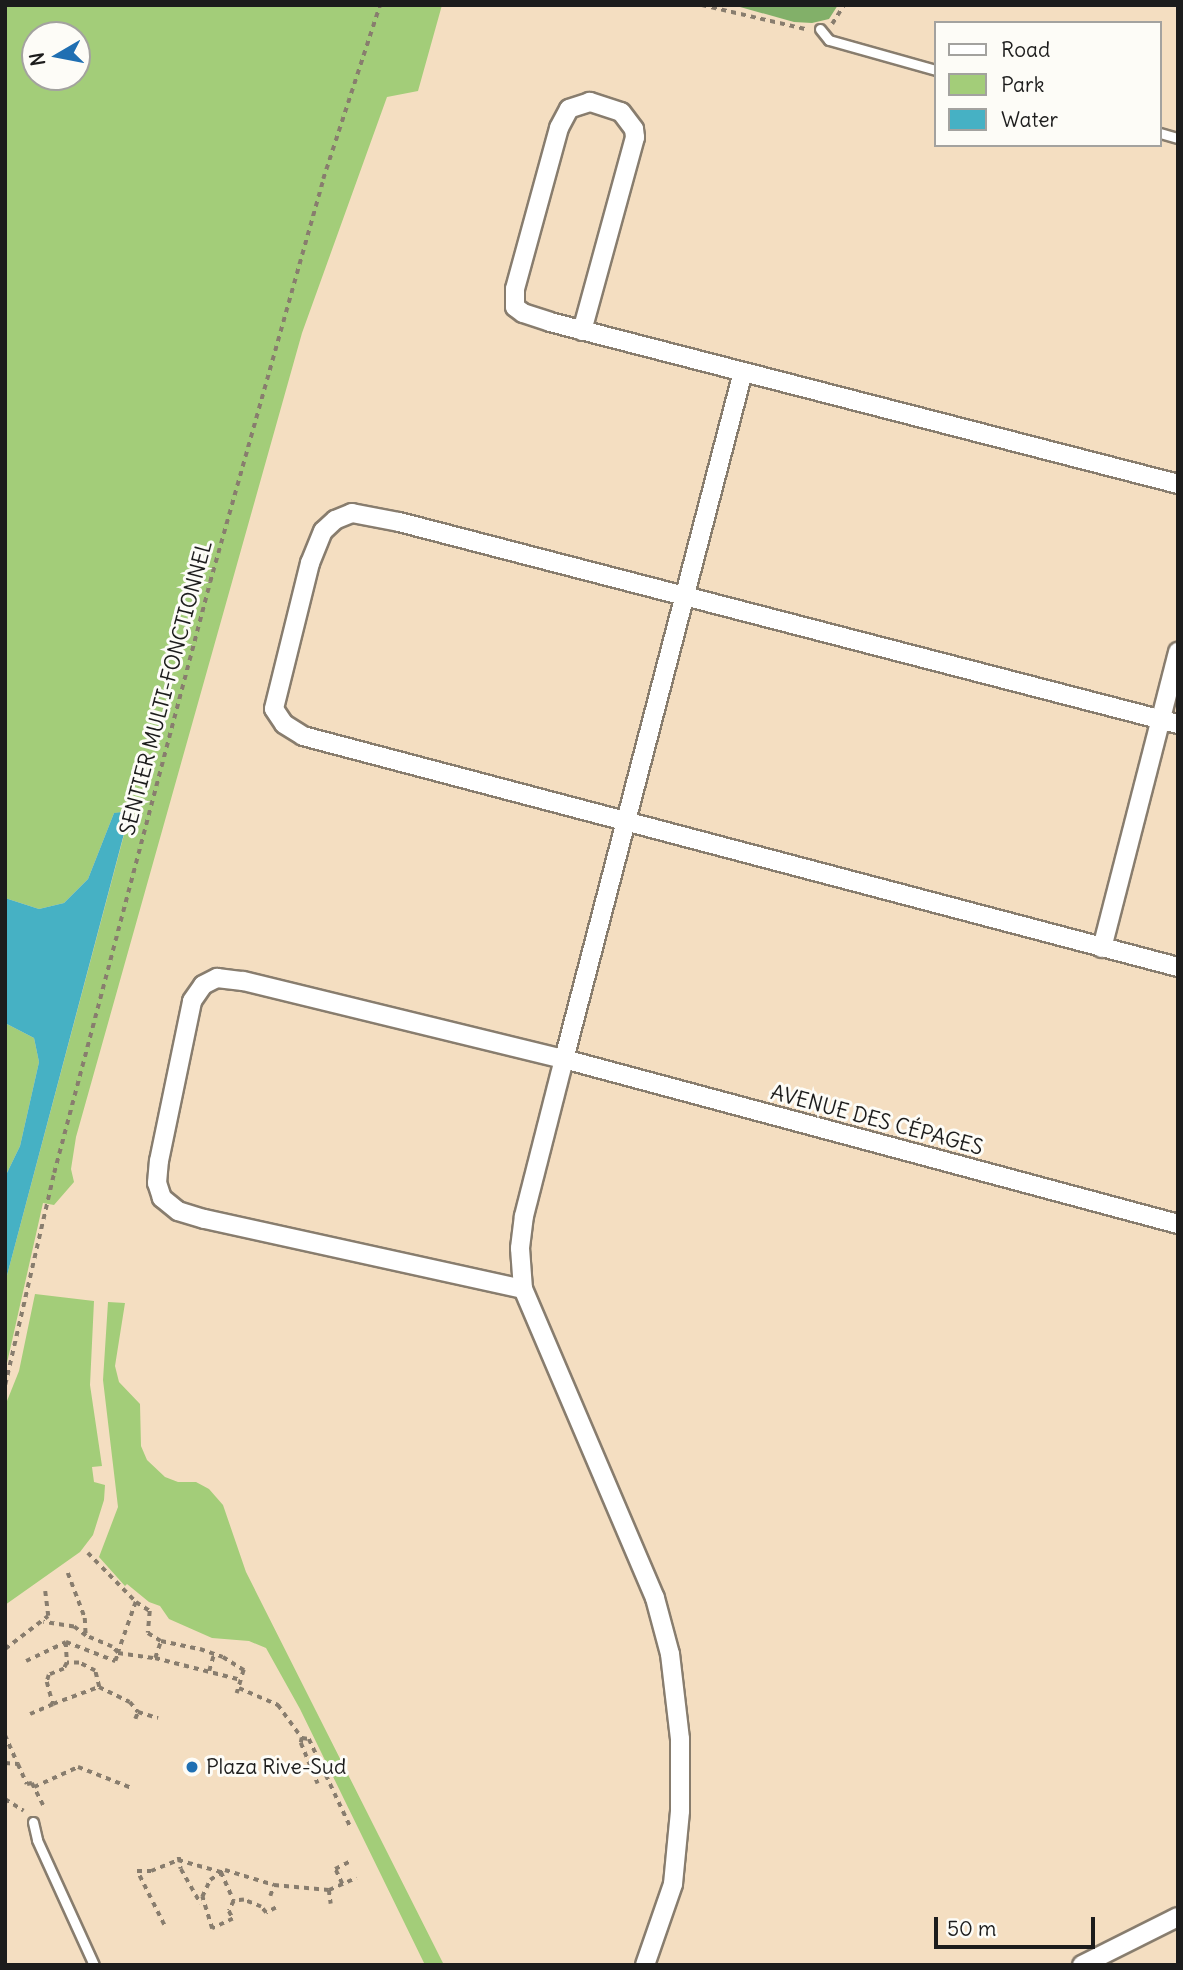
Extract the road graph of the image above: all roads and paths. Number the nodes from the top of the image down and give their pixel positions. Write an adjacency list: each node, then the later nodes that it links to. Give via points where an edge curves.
1 (380, 5): 18 (path, SENTIER MULTI-FONCTIONNEL, via 323,179 210,582 54,1173)
2 (702, 5): 4 (path, via 782,26)
3 (844, 5): 4 (path, via 838,19)
4 (820, 29): 5 (lane, via 829,40)
5 (934, 69)
6 (582, 331): 6 (street, via 523,313 514,299 564,116 569,109 590,102 621,112 635,137); 7 (street)
7 (743, 372): 8 (street); 9 (street)
8 (1178, 484)
9 (685, 596): 11 (street); 12 (street); 12 (street, via 352,513 323,531 306,576 276,693 274,709 284,724 303,736)
10 (1178, 652): 11 (street)
11 (1169, 722): 13 (street)
12 (625, 823): 13 (street); 15 (street)
13 (1102, 948): 14 (street)
14 (1178, 967)
15 (564, 1059): 16 (street, AVENUE DES CÉPAGES); 17 (street, via 524,1216 520,1248); 17 (street, AVENUE DES CÉPAGES, via 217,978 203,985 192,1001 159,1161 157,1183 162,1198 178,1211)
16 (1178, 1224)
17 (523, 1289): 72 (street, via 655,1598 670,1654 680,1739 680,1811 673,1884)
18 (5, 1385)
19 (88, 1553): 22 (path)
20 (68, 1573): 24 (path, via 85,1618)
21 (45, 1591): 23 (path, via 48,1616)
22 (136, 1602): 25 (path, via 150,1611 148,1633); 28 (path)
23 (43, 1622): 24 (path, via 74,1627); 27 (path)
24 (86, 1636): 28 (path)
25 (161, 1641): 29 (path); 30 (path)
26 (66, 1642): 28 (path, via 115,1661); 31 (path); 32 (path)
27 (5, 1649)
28 (118, 1653): 30 (path)
29 (214, 1654): 33 (path); 34 (path, via 244,1670)
30 (155, 1658): 33 (path)
31 (26, 1661)
32 (67, 1663): 35 (path, via 95,1671); 38 (path, via 47,1682)
33 (209, 1671): 34 (path)
34 (241, 1680): 36 (path)
35 (99, 1687): 38 (path); 39 (path, via 130,1702)
36 (239, 1688): 37 (path); 44 (path, via 278,1705)
37 (237, 1693)
38 (53, 1704): 40 (path)
39 (138, 1712): 41 (path); 42 (path)
40 (30, 1714)
41 (158, 1718)
42 (135, 1719)
43 (5, 1735): 46 (path)
44 (302, 1738): 47 (path); 54 (path, via 309,1740)
45 (5, 1763): 46 (path)
46 (18, 1764): 48 (path, via 27,1784)
47 (318, 1784)
48 (34, 1787): 49 (path, via 78,1767); 51 (path)
49 (132, 1788)
50 (5, 1799): 52 (path)
51 (43, 1805)
52 (23, 1811)
53 (33, 1822): 71 (lane)
54 (350, 1826)
55 (178, 1858): 58 (path); 67 (path); 70 (path, via 151,1871 137,1871)
56 (349, 1862): 62 (path, via 335,1868)
57 (249, 1869): 59 (path)
58 (221, 1872): 59 (path, via 230,1869); 65 (path); 67 (path, via 204,1889)
59 (247, 1875): 61 (path)
60 (356, 1878): 62 (path)
61 (274, 1885): 63 (path); 64 (path)
62 (342, 1885): 63 (path)
63 (329, 1890): 66 (path)
64 (271, 1896)
65 (234, 1901): 67 (path, via 229,1911 233,1919 212,1928); 68 (path, via 244,1900 266,1913)
66 (331, 1904)
67 (202, 1906)
68 (276, 1908)
69 (1178, 1917): 73 (street)
70 (164, 1925)
71 (94, 1965)
72 (645, 1965)
73 (1082, 1965)

